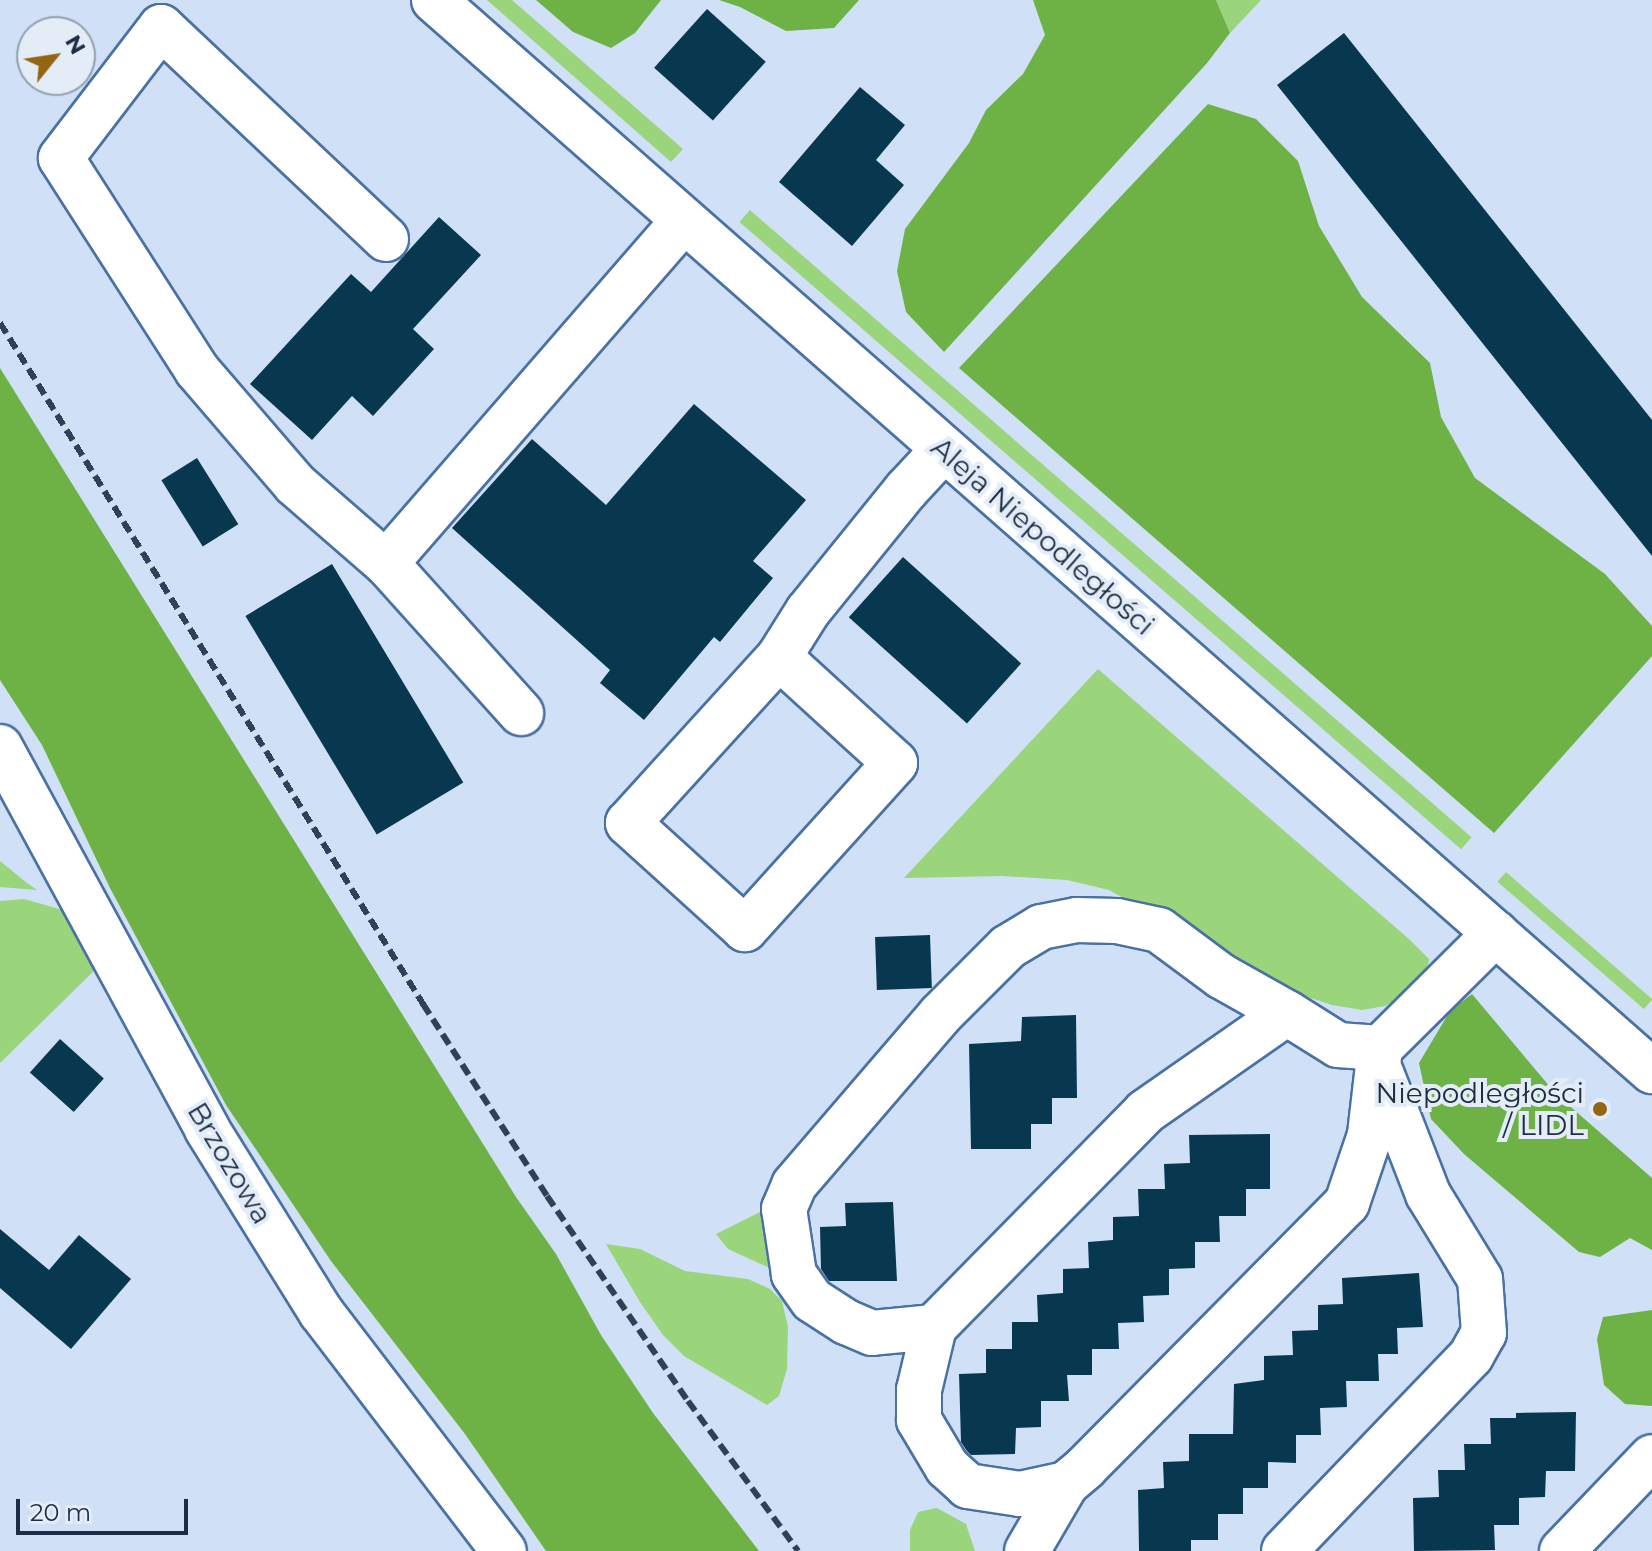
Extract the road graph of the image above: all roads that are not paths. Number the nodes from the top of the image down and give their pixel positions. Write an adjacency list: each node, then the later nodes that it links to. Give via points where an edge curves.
1 (434, 0): 3 (street, Aleja Niepodległości)
2 (170, 13): 4 (street); 6 (street, via 61,158 197,370 295,484)
3 (683, 221): 5 (street, Aleja Niepodległości); 6 (street)
4 (386, 239)
5 (944, 449): 7 (street, via 808,611); 11 (street, Aleja Niepodległości)
6 (386, 563): 8 (street)
7 (779, 657): 7 (street, via 628,823 745,929 895,763)
8 (521, 713)
9 (0, 747): 10 (street, Brzozowa)
10 (11, 793): 21 (street, Brzozowa, via 207,1129 321,1312)
11 (1496, 933): 13 (street); 14 (street, Aleja Niepodległości)
12 (1287, 1013): 13 (street, via 1338,1045); 15 (street, via 1145,1112); 16 (street, via 1221,976 1159,930 1077,920 1041,927 1008,947 940,1015 787,1196 787,1244 798,1283 820,1306)
13 (1379, 1056): 19 (street, via 1370,1135 1347,1203); 24 (street, via 1428,1194 1480,1279 1484,1333 1471,1356)
14 (1652, 1071)
15 (934, 1327): 16 (street); 17 (street, via 919,1390)
16 (872, 1333): 17 (street)
17 (919, 1420): 20 (street, via 947,1467 968,1486)
18 (1652, 1457): 25 (street)
19 (1066, 1484): 20 (street, via 1020,1494); 23 (street)
20 (984, 1491): 22 (street)
21 (504, 1551)
22 (1012, 1551)
23 (1027, 1551)
24 (1284, 1551)
25 (1562, 1551)

